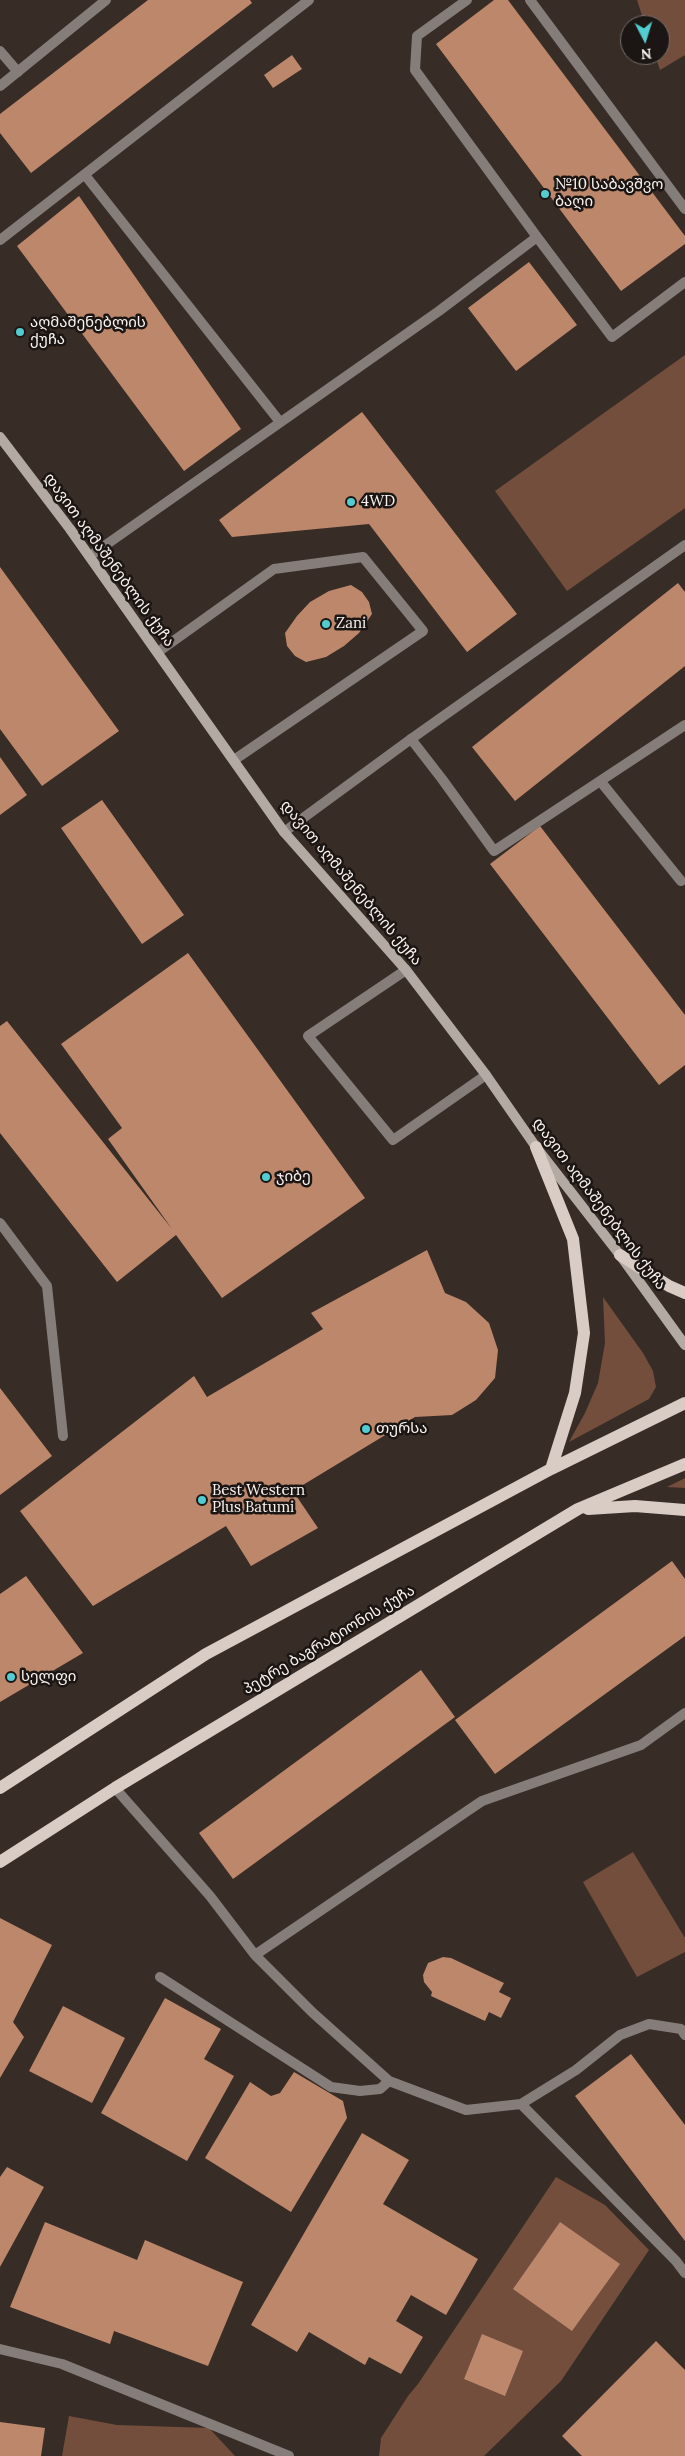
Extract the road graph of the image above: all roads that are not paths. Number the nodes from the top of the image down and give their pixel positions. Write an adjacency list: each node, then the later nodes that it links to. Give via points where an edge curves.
1 (106, 0): 6 (street)
2 (309, 0): 8 (street)
3 (467, 0): 10 (street, via 417,36 415,70)
4 (530, 0): 9 (street)
5 (0, 51): 6 (street)
6 (18, 72): 7 (street)
7 (0, 86)
8 (85, 175): 11 (street); 13 (street)
9 (685, 209)
10 (537, 237): 12 (street, via 612,337); 13 (street, via 439,311)
11 (0, 240)
12 (685, 282)
13 (280, 422): 16 (street)
14 (0, 436): 16 (street, დავით აღმაშენებლის ქუჩა)
15 (685, 545): 19 (street)
16 (90, 556): 17 (street, დავით აღმაშენებლის ქუჩა)
17 (158, 652): 20 (street, დავით აღმაშენებლის ქუჩა); 20 (street, via 274,569 363,557 423,631)
18 (685, 725): 21 (street)
19 (411, 739): 21 (street, via 494,852); 22 (street)
20 (234, 760): 22 (street, დავით აღმაშენებლის ქუჩა)
21 (601, 782): 23 (street)
22 (284, 832): 24 (street, დავით აღმაშენებლის ქუჩა)
23 (684, 881)
24 (406, 970): 25 (street, დავით აღმაშენებლის ქუჩა); 25 (street, via 308,1036 393,1140)
25 (486, 1075): 26 (street, დავით აღმაშენებლის ქუჩა)
26 (536, 1147): 28 (street, დავით აღმაშენებლის ქუჩა); 34 (main road, via 573,1239 584,1334 575,1392)
27 (0, 1223): 32 (street, via 47,1286)
28 (620, 1255): 29 (main road); 30 (street, დავით აღმაშენებლის ქუჩა)
29 (685, 1293)
30 (685, 1345)
31 (685, 1403): 34 (main road)
32 (63, 1436)
33 (685, 1464): 35 (main road, პეტრე ბაგრატიონის ქუჩა)
34 (551, 1470): 38 (main road, via 206,1654)
35 (578, 1509): 36 (main road, via 635,1506); 39 (main road, პეტრე ბაგრატიონის ქუჩა)
36 (685, 1510)
37 (685, 1713): 41 (street, via 641,1745 482,1801)
38 (0, 1788)
39 (114, 1788): 40 (main road, პეტრე ბაგრატიონის ქუჩა); 41 (street, via 210,1896)
40 (0, 1862)
41 (255, 1955): 44 (street)
42 (160, 1977): 44 (street, via 331,2086 366,2091 380,2090)
43 (685, 2035): 45 (street, via 680,2030 649,2024 620,2035 576,2070)
44 (388, 2082): 45 (street, via 466,2110)
45 (521, 2104): 46 (street)
46 (685, 2273)
47 (0, 2348): 48 (street, via 62,2364)
48 (289, 2456)

